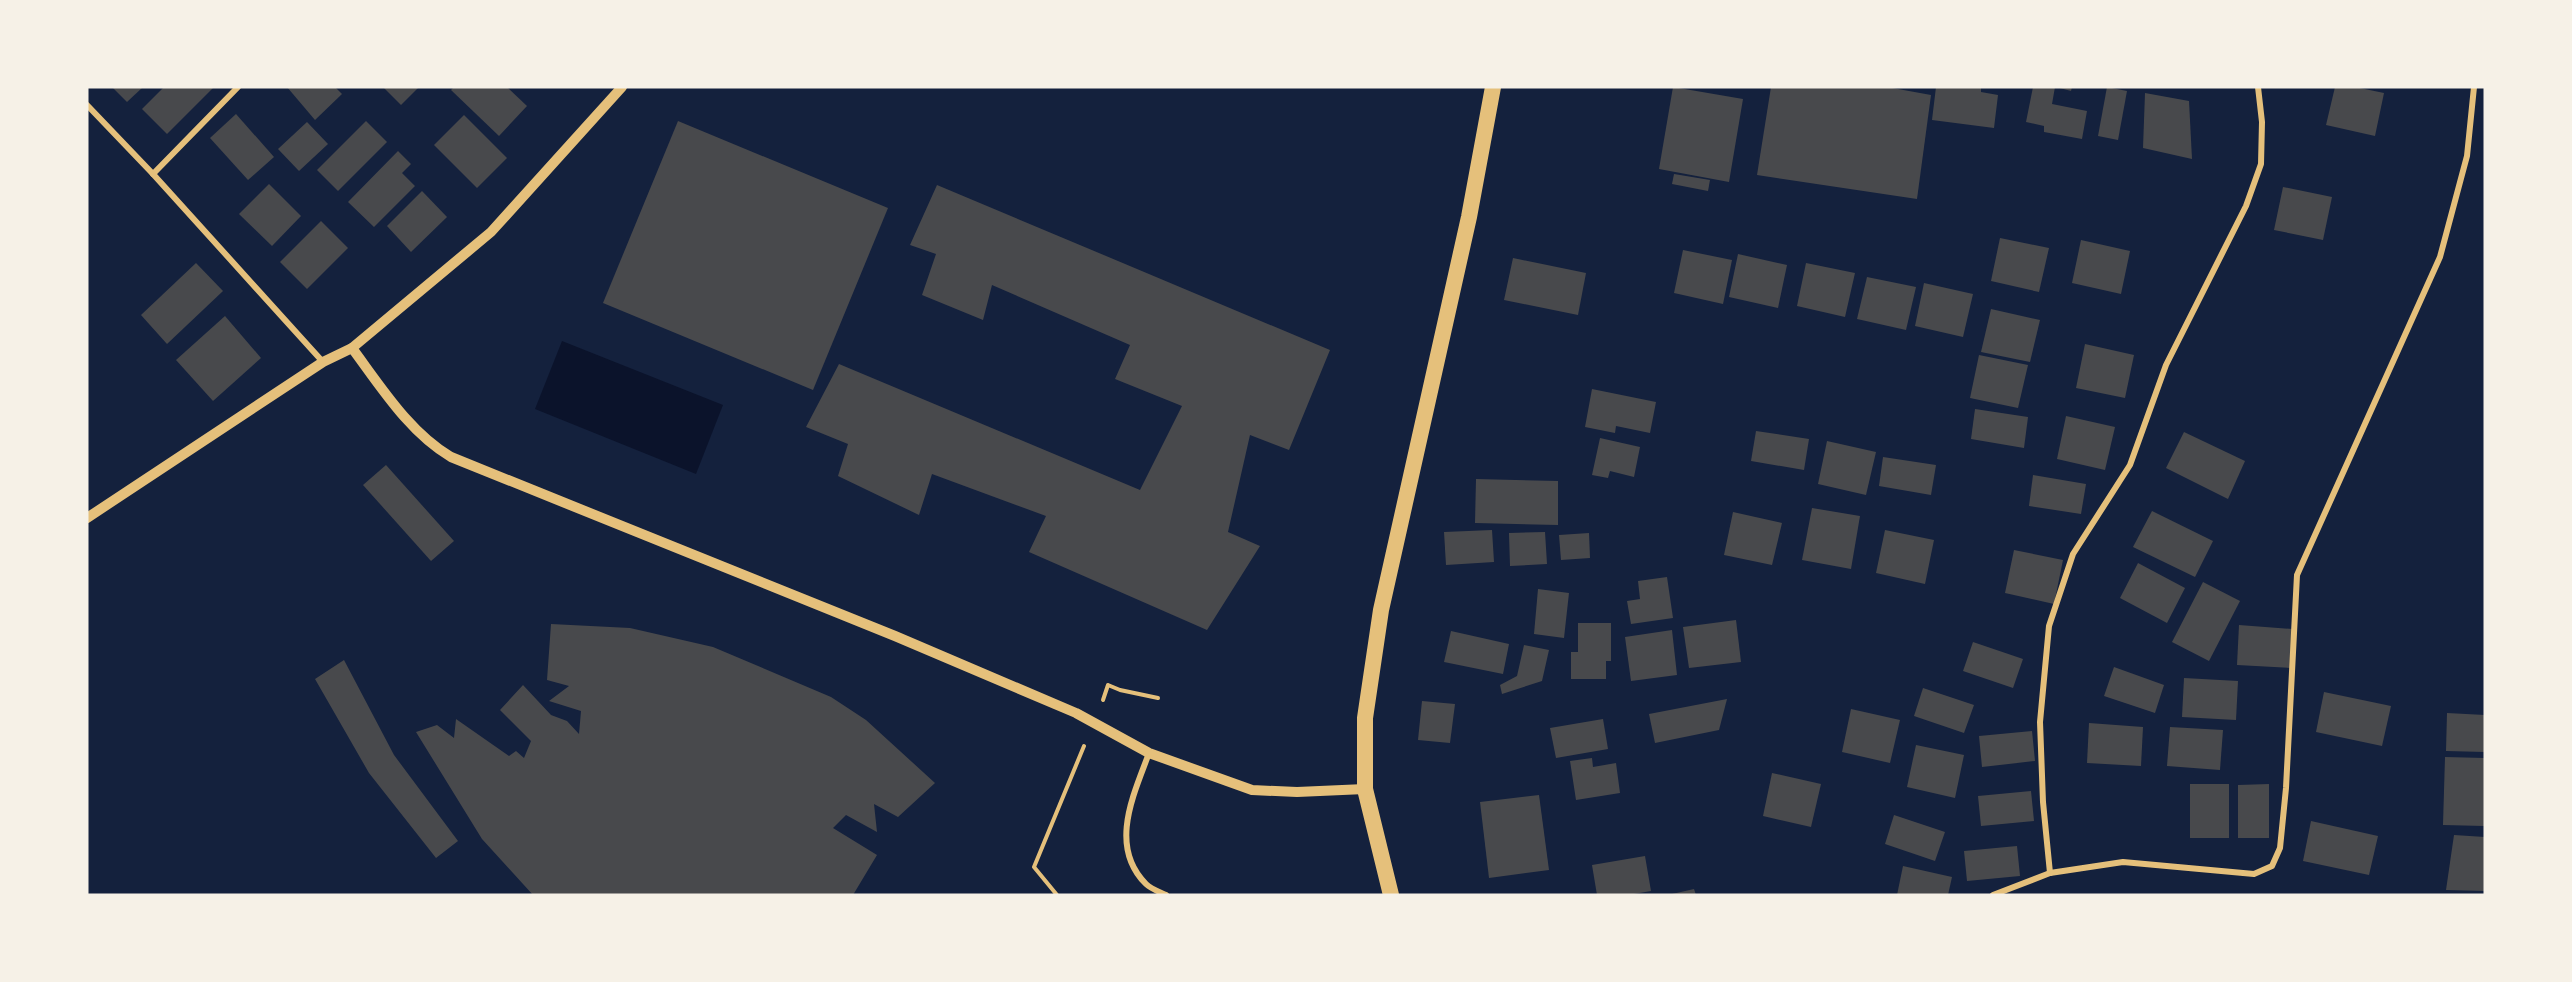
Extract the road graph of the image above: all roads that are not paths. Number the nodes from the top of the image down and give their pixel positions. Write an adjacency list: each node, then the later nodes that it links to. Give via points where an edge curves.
1 (238, 87): 7 (street)
2 (622, 87): 8 (street, via 491,232)
3 (1493, 87): 12 (highway, via 1467,229 1381,610 1365,717)
4 (2258, 87): 13 (street, via 2261,164 2246,206 2166,365 2130,465 2073,554 2049,626 2040,722)
5 (2474, 87): 13 (street, via 2467,156 2440,257 2297,575 2286,788 2280,848 2272,866 2254,874 2123,861)
6 (87, 105): 7 (street)
7 (153, 174): 9 (street)
8 (352, 348): 9 (street); 11 (street, via 429,444 451,457 906,640 1076,713)
9 (323, 362): 10 (street)
10 (87, 518)
11 (1149, 753): 12 (street, via 1252,790); 14 (street, via 1128,810 1126,836 1130,862 1146,885)
12 (1365, 789): 15 (highway)
13 (2050, 873): 16 (street)
14 (1166, 895)
15 (1390, 895)
16 (1994, 895)

